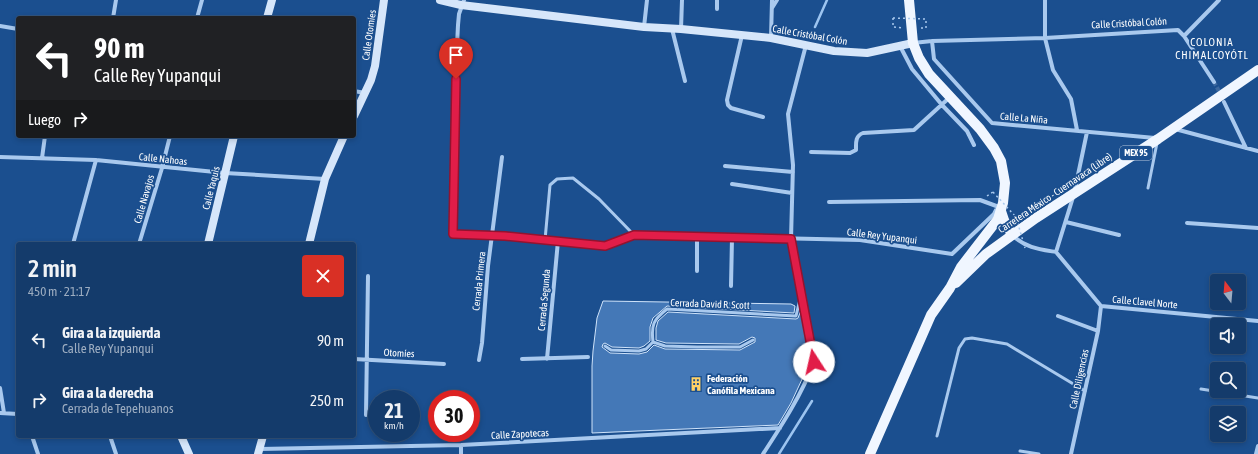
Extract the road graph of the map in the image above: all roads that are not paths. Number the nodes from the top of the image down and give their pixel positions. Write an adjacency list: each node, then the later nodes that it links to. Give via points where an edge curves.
1 (116, 0): 17 (street)
2 (202, 0): 18 (street)
3 (272, 0): 19 (street)
4 (384, 0): 37 (street, Calle Otomíes, via 375,66)
5 (440, 0): 14 (street, Calle Cristóbal Colón)
6 (647, 0): 21 (street)
7 (682, 0): 24 (street)
8 (717, 0): 15 (street)
9 (772, 0): 16 (street)
10 (777, 0): 16 (street)
11 (909, 0): 30 (main road, Carretera México - Cuernavaca (Libre) / MEX 95)
12 (1045, 0): 28 (street)
13 (1219, 0): 26 (street)
14 (462, 3): 21 (street, Calle Cristóbal Colón); 76 (street, Calle Rey Yupanqui, via 458,25 454,106 453,234)
15 (717, 9)
16 (772, 9): 27 (street)
17 (113, 16)
18 (198, 16)
19 (268, 16)
20 (0, 26): 23 (street)
21 (644, 26): 22 (street, Calle Cristóbal Colón)
22 (672, 28): 24 (street, Calle Cristóbal Colón); 34 (street)
23 (16, 29)
24 (680, 29): 25 (street, Calle Cristóbal Colón)
25 (742, 36): 27 (street, Calle Cristóbal Colón); 42 (street, via 728,105)
26 (1184, 36): 28 (street, Calle Cristóbal Colón, via 1178,30); 35 (street)
27 (771, 38): 31 (street, Calle Cristóbal Colón)
28 (1045, 38): 29 (street, Calle Cristóbal Colón); 44 (street, via 1053,70 1071,99)
29 (932, 41): 30 (street, Calle Cristóbal Colón); 44 (street, Calle La Niña, via 934,59 992,123)
30 (913, 43): 32 (street, Calle Cristóbal Colón); 38 (main road, Carretera México - Cuernavaca (Libre) / MEX 95, via 929,74)
31 (806, 45): 32 (street, Calle Cristóbal Colón, via 834,51 867,53); 61 (street, via 788,114)
32 (900, 46): 40 (street, via 912,69)
33 (1258, 70): 43 (main road, Carretera México - Cuernavaca (Libre) / MEX 95)
34 (685, 81)
35 (1214, 82)
36 (356, 91): 37 (street)
37 (366, 93): 41 (street, Calle Otomíes)
38 (950, 98): 40 (street); 69 (main road, Carretera México - Cuernavaca (Libre) / MEX 95, via 980,130 1001,161 1005,183)
39 (1224, 102): 52 (street)
40 (942, 105): 51 (street, via 967,131); 54 (street, via 914,130 859,134 856,150 850,152)
41 (356, 112)
42 (763, 116)
43 (1173, 128): 50 (main road, Carretera México - Cuernavaca (Libre) / MEX 95); 52 (street)
44 (1076, 130): 45 (street, Calle La Niña)
45 (1087, 132): 50 (street, Calle La Niña); 67 (street)
46 (45, 138): 57 (street)
47 (170, 138): 60 (street, Calle Navajos)
48 (234, 138): 62 (street, Calle Yaquis)
49 (343, 138): 63 (street)
50 (1158, 139): 65 (lane); 67 (main road, Carretera México - Cuernavaca (Libre) / MEX 95)
51 (974, 145)
52 (1246, 148): 53 (street)
53 (1258, 151)
54 (811, 152)
55 (0, 157): 57 (street, Calle Nahoas)
56 (502, 157): 76 (street, Cerrada Primera)
57 (42, 158): 58 (street, Calle Nahoas)
58 (96, 160): 60 (street, Calle Nahoas); 82 (street)
59 (725, 166): 61 (street)
60 (162, 168): 62 (street, Calle Nahoas); 83 (street, Calle Navajos)
61 (793, 172): 66 (street)
62 (225, 173): 63 (street, Calle Nahoas); 84 (street, Calle Yaquis)
63 (324, 179): 85 (street)
64 (732, 184): 66 (street)
65 (1148, 188)
66 (792, 193): 79 (street)
67 (1074, 194): 70 (street); 74 (main road, Carretera México - Cuernavaca (Libre) / MEX 95)
68 (829, 202): 69 (street, via 980,200)
69 (1001, 207): 74 (main road); 79 (street, Calle Rey Yupanqui, via 952,254 860,240); 90 (main road, Carretera México - Cuernavaca (Libre) / MEX 95, via 998,219 961,267)
70 (1066, 222): 75 (street); 86 (street)
71 (1186, 223): 72 (street)
72 (1258, 228)
73 (634, 235): 77 (street, Calle Rey Yupanqui); 80 (lane, via 599,199 573,178 557,179 550,185); 81 (street, Calle Rey Yupanqui, via 605,246)
74 (1012, 235): 86 (street, via 1022,244 1034,249); 90 (main road, Carretera México - Cuernavaca (Libre) / MEX 95, via 986,254)
75 (1119, 235)
76 (492, 236): 80 (street, Calle Rey Yupanqui); 102 (street, Cerrada Primera)
77 (697, 236): 78 (street, Calle Rey Yupanqui); 87 (street)
78 (732, 238): 79 (street, Calle Rey Yupanqui); 89 (street)
79 (791, 239): 91 (street)
80 (545, 240): 81 (street, Calle Rey Yupanqui)
81 (558, 241): 104 (street, Cerrada Segunda)
82 (74, 242)
83 (140, 242)
84 (208, 242)
85 (309, 242)
86 (1056, 252): 92 (street, Calle Clavel Norte)
87 (697, 271)
88 (368, 276): 101 (street)
89 (731, 286)
90 (950, 288): 128 (main road, Carretera México - Cuernavaca (Libre) / MEX 95, via 928,322)
91 (802, 292): 97 (lane, Cerrada David R. Scott, via 796,316 667,310 656,317 652,331); 113 (street, via 814,362)
92 (1101, 306): 94 (street, Calle Clavel Norte); 95 (street, Calle Diligencias)
93 (1058, 316): 95 (street)
94 (1258, 321)
95 (1098, 331): 108 (street, Calle Diligencias)
96 (753, 340): 97 (lane, via 740,347 665,346)
97 (653, 342): 98 (lane, via 646,349 639,351 611,350)
98 (606, 346)
99 (588, 357): 104 (street)
100 (356, 359): 101 (street, Otomíes)
101 (367, 360): 105 (street, Otomíes); 112 (street)
102 (479, 360)
103 (522, 360): 104 (street)
104 (547, 360)
105 (444, 364)
106 (0, 388): 110 (street)
107 (1201, 388): 109 (lane)
108 (1085, 391): 114 (lane, via 1007,344 965,339 959,348); 130 (street, Calle Diligencias)
109 (1258, 398)
110 (2, 413): 111 (street)
111 (16, 414)
112 (366, 415)
113 (780, 428): 119 (street, Calle Zapotecas); 127 (street)
114 (937, 436)
115 (33, 438): 123 (street)
116 (111, 438): 124 (street)
117 (182, 438): 125 (street)
118 (262, 438): 122 (street)
119 (461, 445): 122 (street, Calle Zapotecas); 126 (street)
120 (1258, 446): 131 (street)
121 (1020, 451): 129 (lane)
122 (259, 452)
123 (38, 454)
124 (116, 454)
125 (189, 454)
126 (461, 454)
127 (763, 454)
128 (870, 454)
129 (1040, 454)
130 (1071, 454)
131 (1256, 454)

